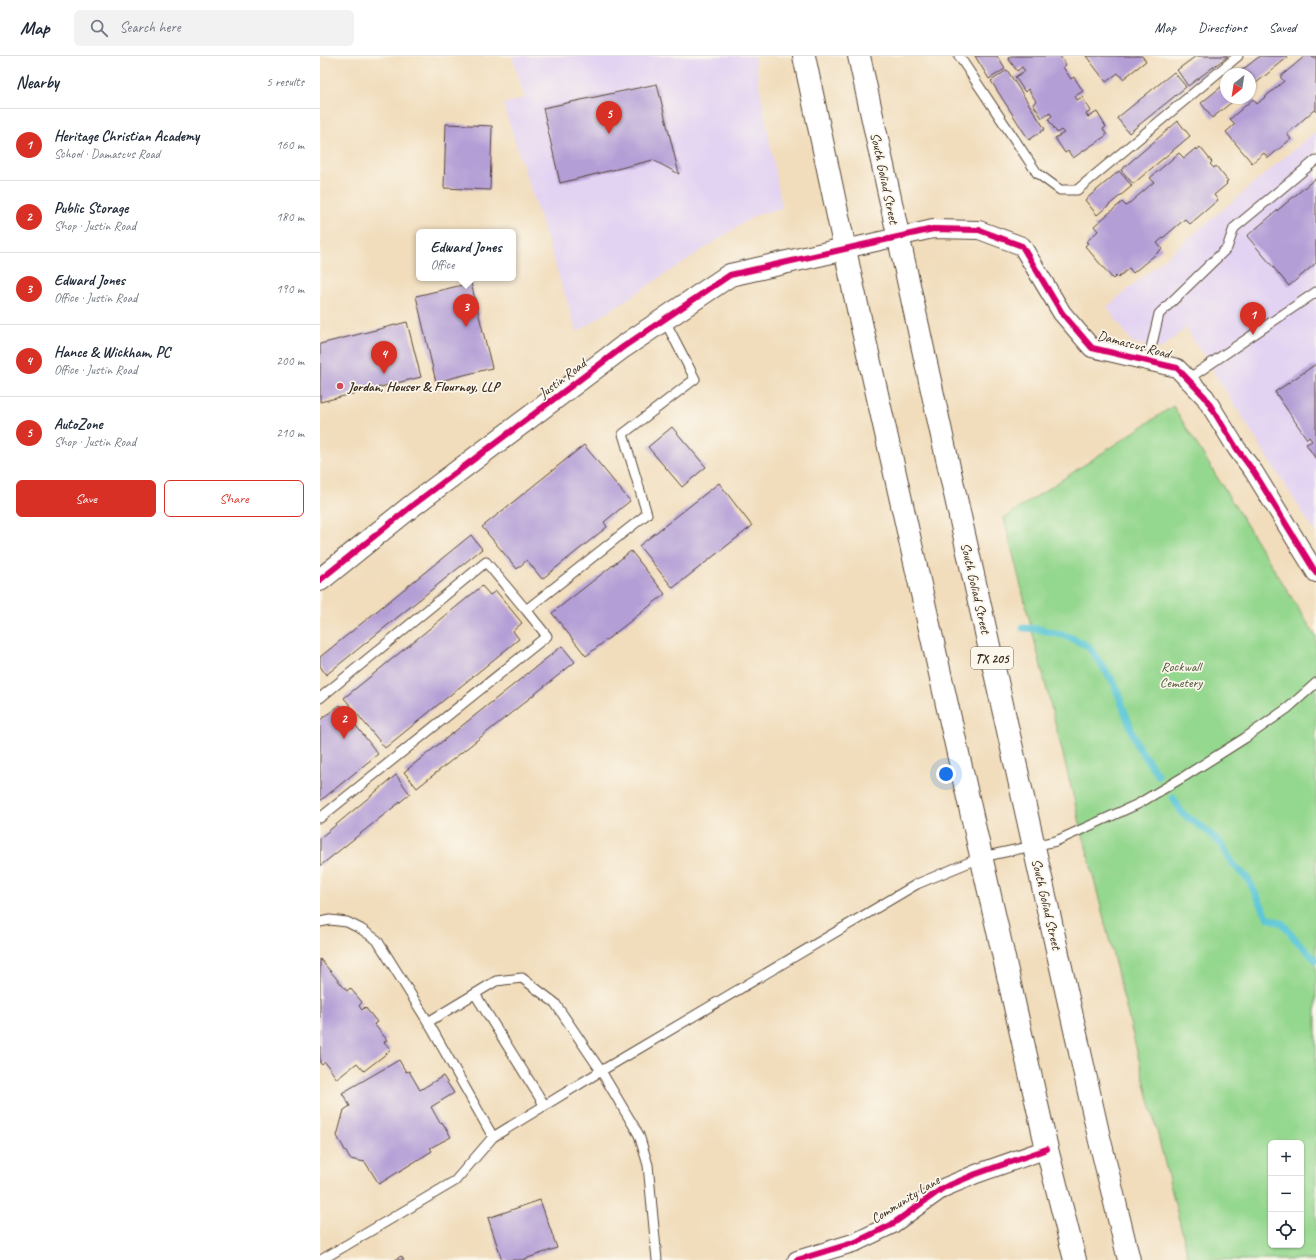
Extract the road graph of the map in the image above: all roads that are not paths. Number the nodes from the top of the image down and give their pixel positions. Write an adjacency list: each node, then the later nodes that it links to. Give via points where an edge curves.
1 (804, 56): 7 (main road)
2 (858, 56): 6 (main road, South Goliad Street / TX 205)
3 (959, 56): 4 (lane, via 1037,173 1060,190 1077,190)
4 (1238, 56)
5 (1316, 160): 10 (lane, via 1234,228 1227,248 1160,314)
6 (898, 237): 7 (street, Damascus Road); 10 (street, Damascus Road, via 933,229 979,230 1022,246 1062,313 1092,348); 18 (main road, South Goliad Street / TX 205)
7 (845, 249): 9 (main road, Justin Road, via 730,275); 19 (main road)
8 (1316, 292): 11 (lane)
9 (664, 319): 13 (main road, Justin Road, via 623,346 488,448); 14 (lane, via 695,379 622,434 647,514)
10 (1148, 361): 11 (street, Damascus Road, via 1177,368)
11 (1188, 379): 12 (street, Damascus Road, via 1205,397)
12 (1316, 573)
13 (320, 580)
14 (526, 610): 16 (lane, via 486,562); 17 (lane, via 547,636)
15 (1316, 683): 18 (lane, via 1288,708 1245,738 1138,804 1056,841)
16 (320, 698)
17 (320, 818)
18 (1034, 846): 19 (lane); 31 (main road, South Goliad Street / TX 205)
19 (982, 857): 23 (lane, via 917,884); 26 (main road)
20 (320, 922): 22 (lane, via 348,922 377,940)
21 (475, 994): 22 (lane); 23 (lane, via 496,981 522,978 555,1003); 24 (lane)
22 (428, 1022): 25 (lane)
23 (601, 1071): 24 (lane); 28 (lane, via 639,1135 648,1164)
24 (545, 1106): 25 (lane)
25 (493, 1136): 27 (lane, via 455,1180)
26 (1047, 1149): 29 (street, Community Lane, via 943,1188 892,1225 856,1242); 30 (main road)
27 (321, 1260)
28 (657, 1260)
29 (797, 1260)
30 (1074, 1260)
31 (1129, 1260)

